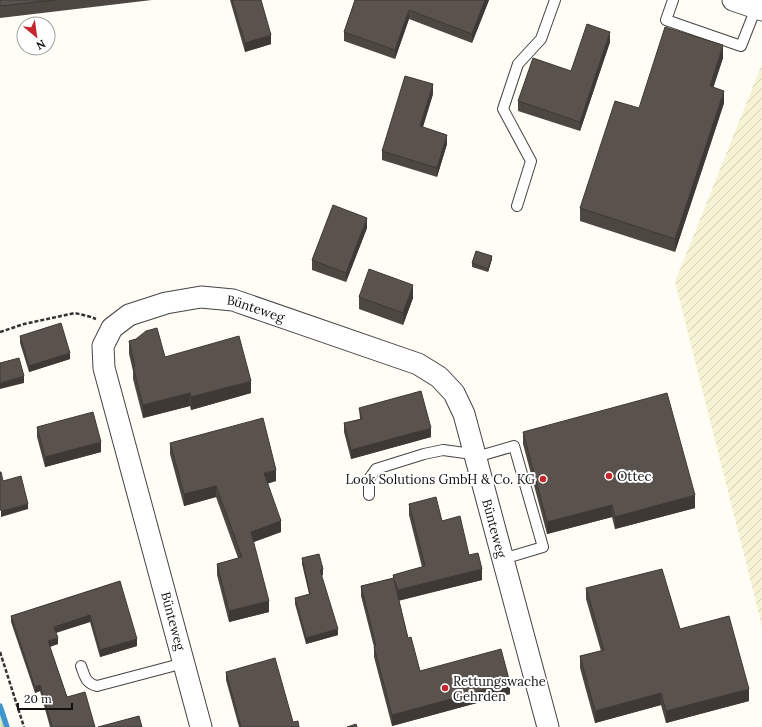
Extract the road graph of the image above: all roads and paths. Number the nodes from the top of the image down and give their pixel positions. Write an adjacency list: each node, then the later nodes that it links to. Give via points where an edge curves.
1 (555, 0): 5 (lane, via 541,39 518,64 503,109 530,161)
2 (673, 0): 4 (lane, via 666,20 741,46)
3 (733, 0): 4 (street)
4 (759, 9)
5 (518, 206)
6 (112, 328): 7 (path, via 91,317 75,313); 8 (street, Bünteweg, via 129,316 166,303 201,297 233,300 418,364 439,376 454,393 464,414); 12 (street, Bünteweg, via 103,346 104,368)
7 (0, 332)
8 (475, 454): 9 (lane, via 444,450 376,469 369,479); 10 (street, Bünteweg); 10 (lane, via 514,446 543,547)
9 (369, 495)
10 (503, 559): 16 (street, Bünteweg)
11 (0, 652): 14 (path)
12 (184, 663): 13 (lane, via 97,686 86,680); 15 (street, Bünteweg)
13 (81, 666)
14 (24, 727)
15 (202, 727)
16 (548, 727)

